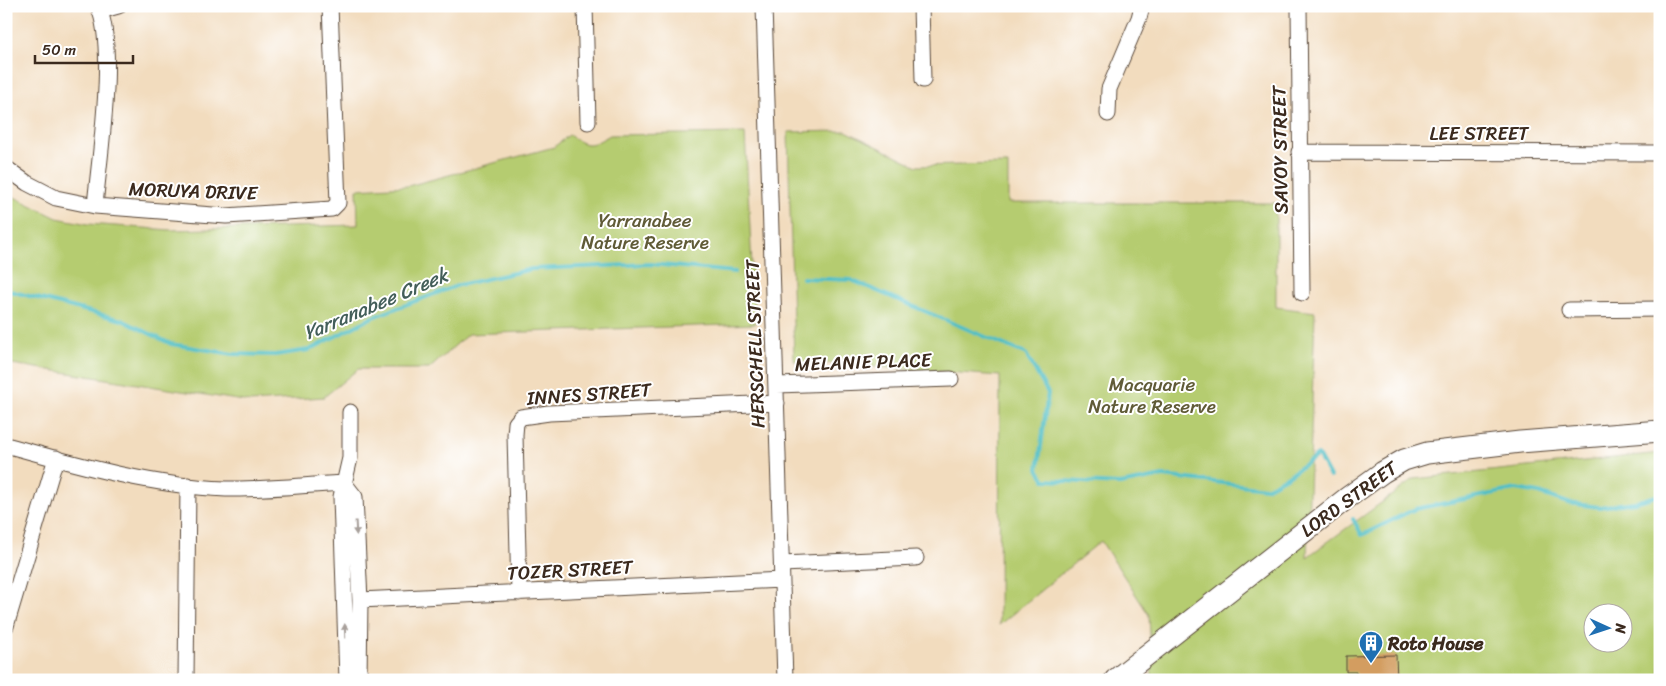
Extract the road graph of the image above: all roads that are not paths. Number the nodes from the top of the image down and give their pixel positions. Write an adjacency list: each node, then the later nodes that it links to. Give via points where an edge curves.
1 (118, 6): 8 (street)
2 (330, 6): 15 (street, MORUYA DRIVE, via 338,203 332,210 226,216)
3 (586, 6): 11 (street)
4 (764, 6): 20 (street, HERSCHELL STREET)
5 (921, 6): 9 (street)
6 (1142, 6): 10 (street, via 1109,89)
7 (1299, 6): 12 (street, SAVOY STREET)
8 (99, 8): 15 (street, via 106,45 106,78)
9 (923, 80)
10 (1108, 114)
11 (588, 122)
12 (1299, 152): 13 (street, LEE STREET); 16 (street, SAVOY STREET)
13 (1660, 153)
14 (6, 168): 15 (street, MORUYA DRIVE, via 56,198)
15 (95, 206)
16 (1302, 292)
17 (1568, 310): 18 (street)
18 (1660, 310)
19 (950, 379): 20 (street, MELANIE PLACE)
20 (777, 385): 21 (street, HERSCHELL STREET)
21 (777, 403): 29 (street, HERSCHELL STREET); 31 (street, INNES STREET, via 549,412 521,417 516,423 515,435)
22 (350, 412): 26 (street, via 350,458)
23 (1660, 431): 38 (main road, LORD STREET, via 1520,442 1427,453 1404,460 1347,498)
24 (6, 445): 25 (street)
25 (56, 458): 27 (street, via 106,472); 33 (street)
26 (344, 483): 27 (street, via 227,489); 32 (street, one-way to 32, via 355,497); 35 (street, one-way to 26, via 341,497)
27 (188, 485): 34 (street)
28 (916, 558): 29 (street)
29 (782, 564): 30 (street, HERSCHELL STREET)
30 (782, 580): 31 (street, TOZER STREET); 37 (street, HERSCHELL STREET)
31 (519, 593): 32 (street, TOZER STREET)
32 (360, 600): 36 (street)
33 (6, 626)
34 (186, 680)
35 (347, 680)
36 (359, 680)
37 (785, 680)
38 (1115, 680)

